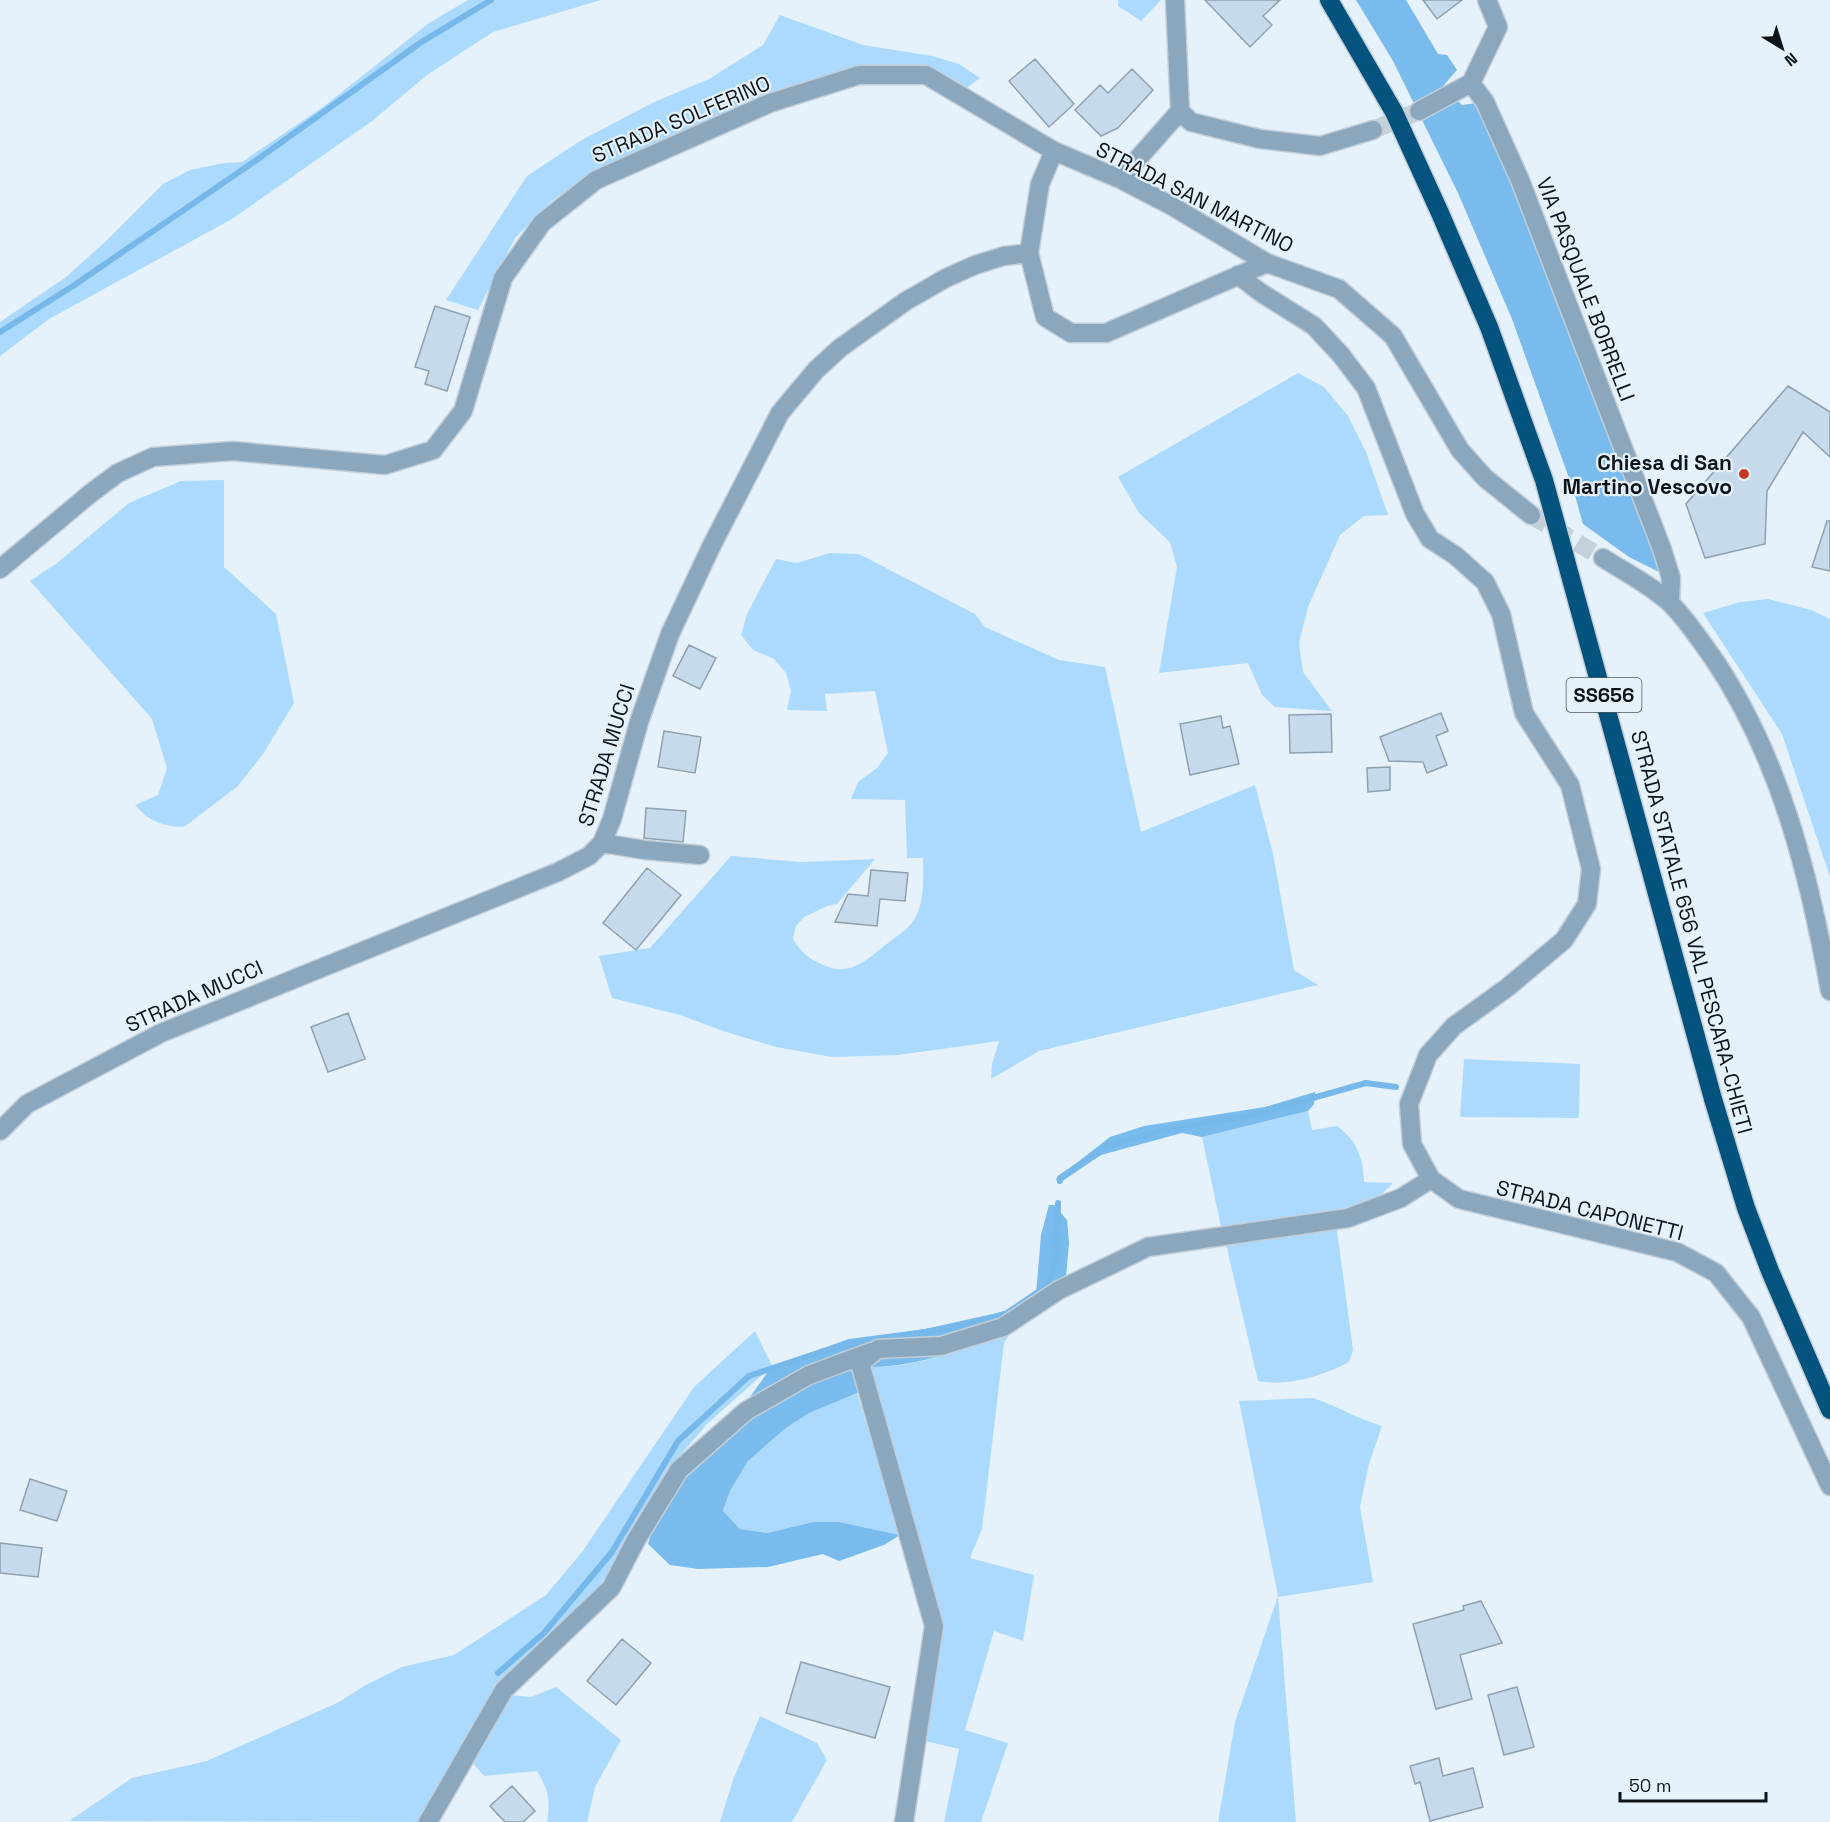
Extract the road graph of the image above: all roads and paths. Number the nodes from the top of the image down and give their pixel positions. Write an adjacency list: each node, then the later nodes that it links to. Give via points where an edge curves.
1 (1175, 0): 5 (street)
2 (1329, 0): 23 (highway, STRADA STATALE 656 VAL PESCARA-CHIETI / SS656, via 1394,112 1440,213 1489,327 1537,460 1746,1208)
3 (1487, 0): 4 (street, via 1498,27)
4 (1471, 83): 6 (street); 16 (street, VIA PASQUALE BORRELLI, via 1485,102 1520,180 1662,549 1671,578)
5 (1180, 111): 7 (street, via 1191,122 1260,139 1320,146); 9 (street)
6 (1419, 111)
7 (1373, 130)
8 (1054, 151): 9 (street, STRADA SAN MARTINO); 10 (street, via 1040,184); 15 (street, STRADA SOLFERINO, via 926,75 859,75 770,103 596,180 542,223 503,278 463,411 433,450 385,465 233,451 153,457 118,473)
9 (1120, 179): 11 (street, STRADA SAN MARTINO)
10 (1029, 253): 12 (street, via 1045,317 1071,333 1106,333); 17 (street, STRADA MUCCI, via 975,265 906,301 840,348 780,414 670,634)
11 (1267, 263): 12 (street); 13 (street, STRADA SAN MARTINO, via 1339,289 1393,336 1460,450 1485,478)
12 (1238, 275): 21 (street, via 1314,326 1341,355 1366,388 1415,514 1430,539 1485,582 1501,614 1524,713 1570,784 1591,869 1587,904 1564,939 1454,1026 1428,1055 1409,1104 1412,1144)
13 (1532, 515)
14 (1603, 558): 16 (street)
15 (0, 569)
16 (1670, 603): 19 (street, via 1728,680 1750,718 1770,766 1802,862)
17 (602, 843): 18 (street); 20 (street, STRADA MUCCI, via 589,856 558,872 161,1033 27,1104)
18 (700, 855)
19 (1830, 990)
20 (0, 1131)
21 (1431, 1179): 22 (street, via 1401,1198 1348,1218 1148,1247 1059,1290 1003,1327 940,1346); 24 (street, STRADA CAPONETTI, via 1459,1199 1677,1252 1716,1273 1751,1317)
22 (878, 1349): 25 (street, via 809,1375 746,1411 680,1470 611,1588 504,1690); 26 (street, via 860,1363 934,1626)
23 (1830, 1410)
24 (1830, 1486)
25 (428, 1822)
26 (904, 1822)

